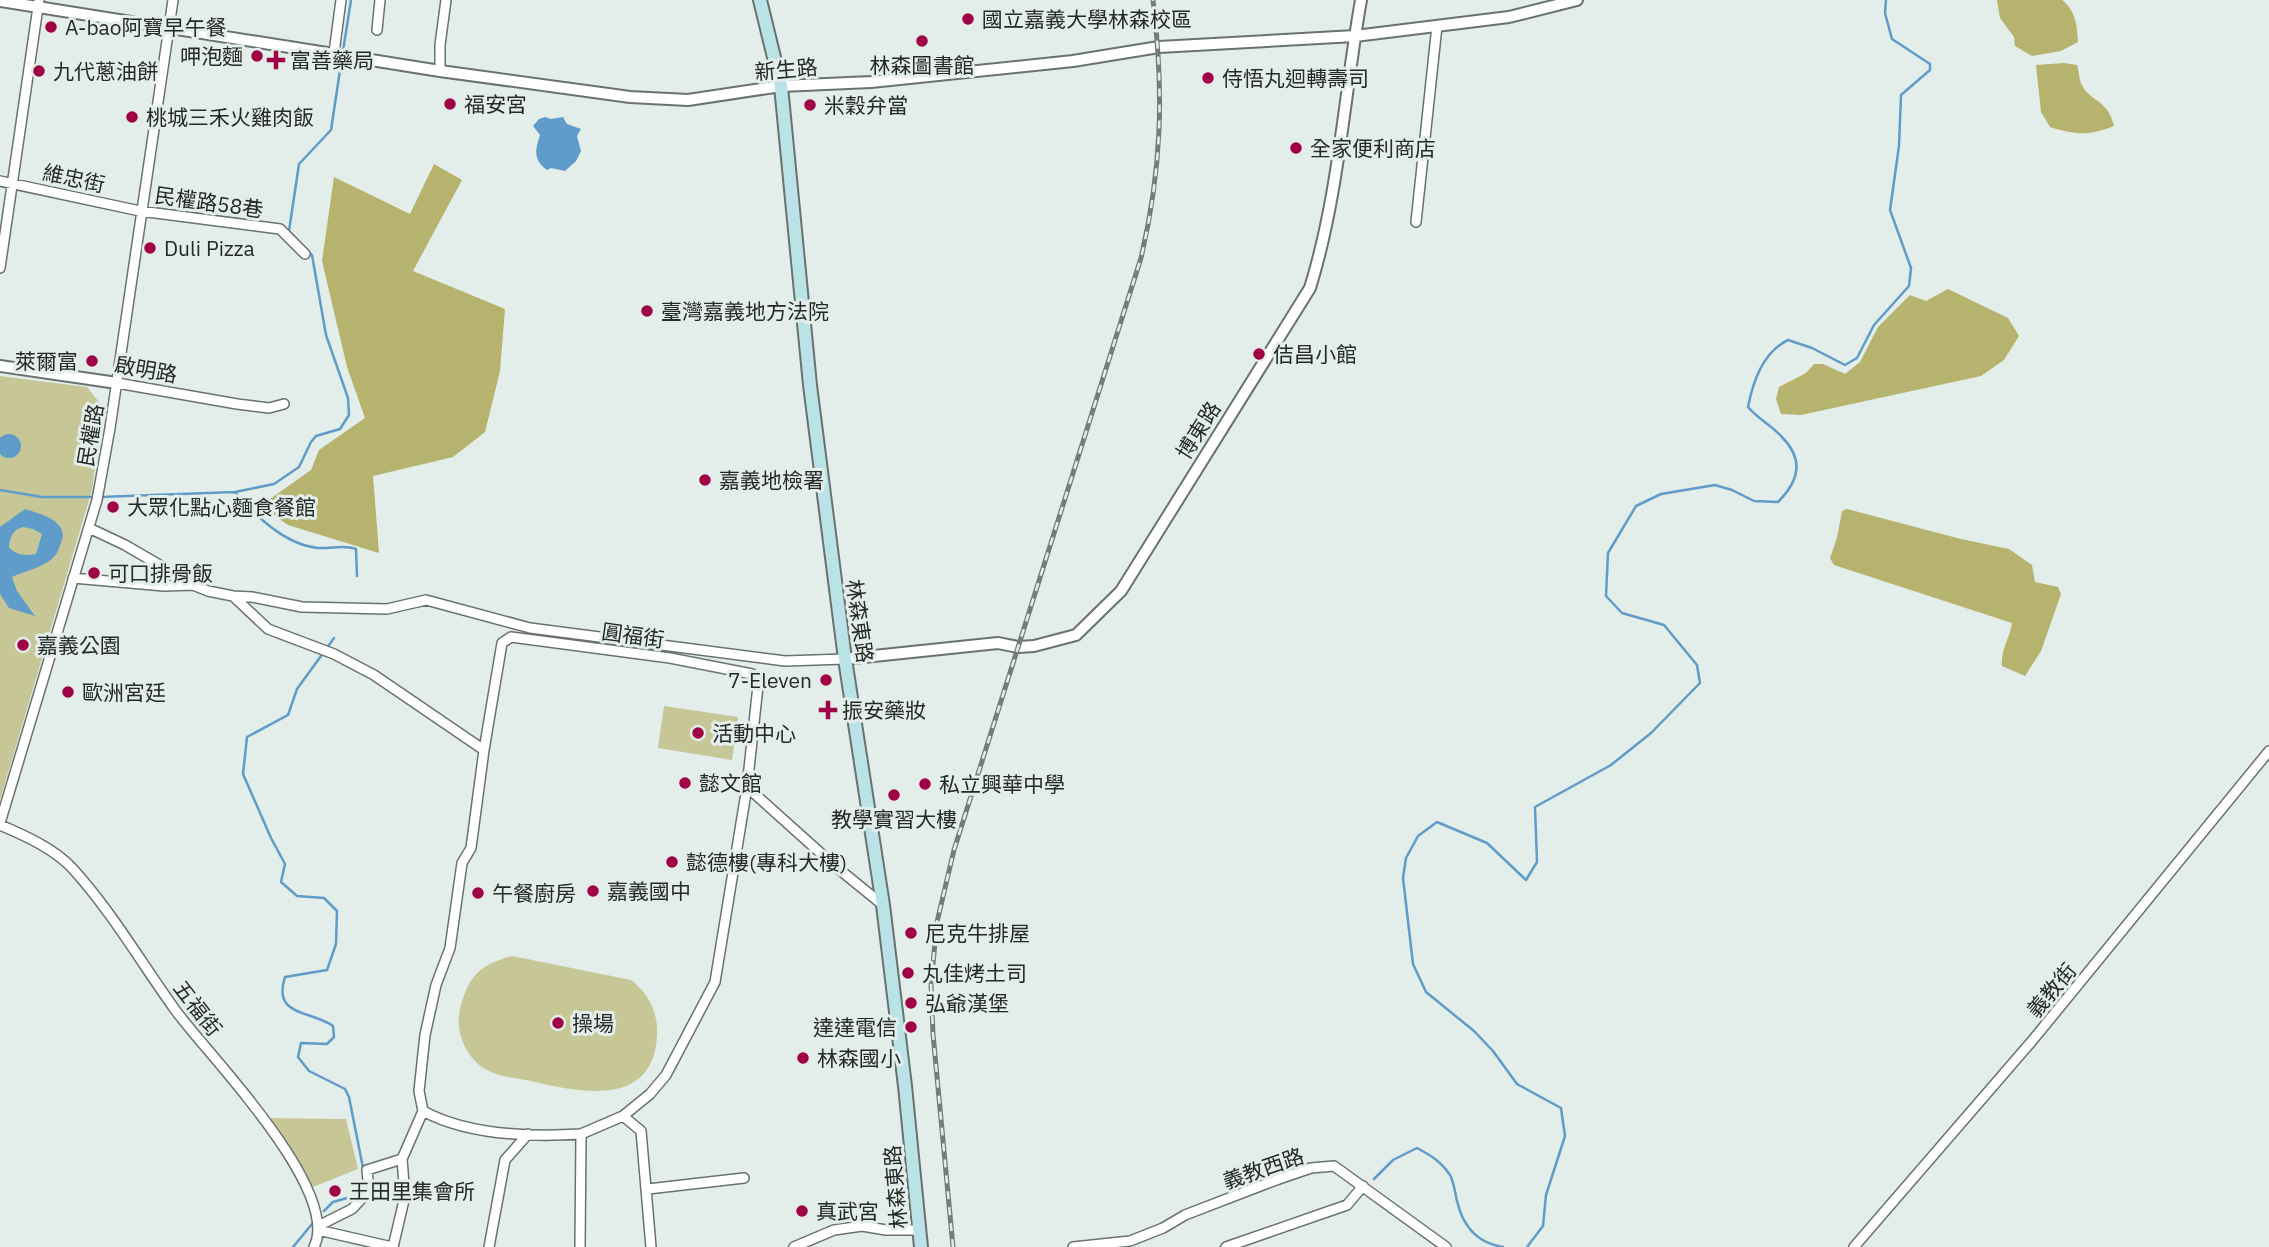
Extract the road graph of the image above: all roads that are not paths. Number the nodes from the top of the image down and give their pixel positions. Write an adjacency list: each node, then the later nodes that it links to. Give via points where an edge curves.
1 (173, 0): 11 (street, 民權路)
2 (341, 0): 14 (street)
3 (380, 0): 12 (street)
4 (446, 0): 15 (street)
5 (760, 0): 16 (main road, 林森東路)
6 (1362, 0): 13 (street, 博東路)
7 (1577, 0): 10 (street, 新生路, via 1508,17)
8 (0, 1): 9 (street, 新生路)
9 (39, 3): 11 (street, 新生路); 18 (street)
10 (1437, 26): 13 (street, 新生路); 20 (street)
11 (167, 27): 14 (street, 新生路); 19 (street, 民權路)
12 (377, 30)
13 (1355, 36): 16 (street, 新生路, via 1158,47 1073,61 871,82); 30 (street, 博東路, via 1324,244 1310,288 1121,592 1076,635 1034,646 998,643)
14 (339, 55): 15 (street, 新生路)
15 (440, 71): 16 (street, 新生路, via 662,100)
16 (781, 86): 30 (main road, 林森東路, via 810,386)
17 (0, 181): 18 (street, 維忠街)
18 (14, 183): 19 (street, 維忠街); 22 (street)
19 (140, 211): 21 (street, 民權路58巷, via 280,229); 24 (street, 民權路)
20 (1416, 222)
21 (305, 254)
22 (0, 268)
23 (0, 366): 24 (street, 啟明路)
24 (117, 383): 25 (street, 啟明路, via 231,404 269,408); 26 (street, 民權路)
25 (284, 404)
26 (89, 528): 27 (street, 民權路); 28 (street, 圓福街)
27 (73, 578): 28 (street, 圓福街); 34 (street, 民權路)
28 (193, 585): 29 (street, 圓福街)
29 (233, 596): 30 (street, 圓福街, via 302,607 359,609 387,609 426,600 530,628 785,662); 31 (street, 圓福街, via 268,629 374,675)
30 (845, 659): 35 (main road, 林森東路)
31 (484, 750): 33 (street, 圓福街, via 502,643 511,637 670,658 752,674 758,686); 36 (street, via 471,848 462,863 450,948 425,1035 419,1091)
32 (2269, 751): 56 (street, 義教街, via 2032,1041)
33 (747, 787): 35 (street); 37 (street, via 715,982 666,1075)
34 (0, 824): 44 (street, 五福街, via 71,867 100,901 178,1013 264,1118 308,1189)
35 (883, 905): 45 (main road, 林森東路)
36 (423, 1111): 38 (street, via 452,1124); 40 (street)
37 (623, 1116): 39 (street); 43 (street, via 641,1130)
38 (528, 1134): 39 (street); 49 (street, via 505,1160)
39 (581, 1134): 50 (street)
40 (402, 1159): 44 (street, via 368,1170 369,1191 352,1209); 48 (street, via 405,1196)
41 (744, 1178): 43 (street)
42 (1363, 1186): 46 (street, 義教西路); 54 (street, 義教西路, via 1334,1166 1311,1168 1185,1215 1130,1241); 55 (street, via 1347,1205)
43 (648, 1189): 51 (street)
44 (318, 1228): 47 (street, 五福街); 48 (street)
45 (918, 1230): 52 (street, via 862,1226 834,1230); 53 (main road, 林森東路)
46 (1442, 1246)
47 (314, 1247)
48 (392, 1247)
49 (489, 1247)
50 (580, 1247)
51 (651, 1247)
52 (794, 1247)
53 (920, 1247)
54 (1073, 1247)
55 (1226, 1247)
56 (1854, 1247)

